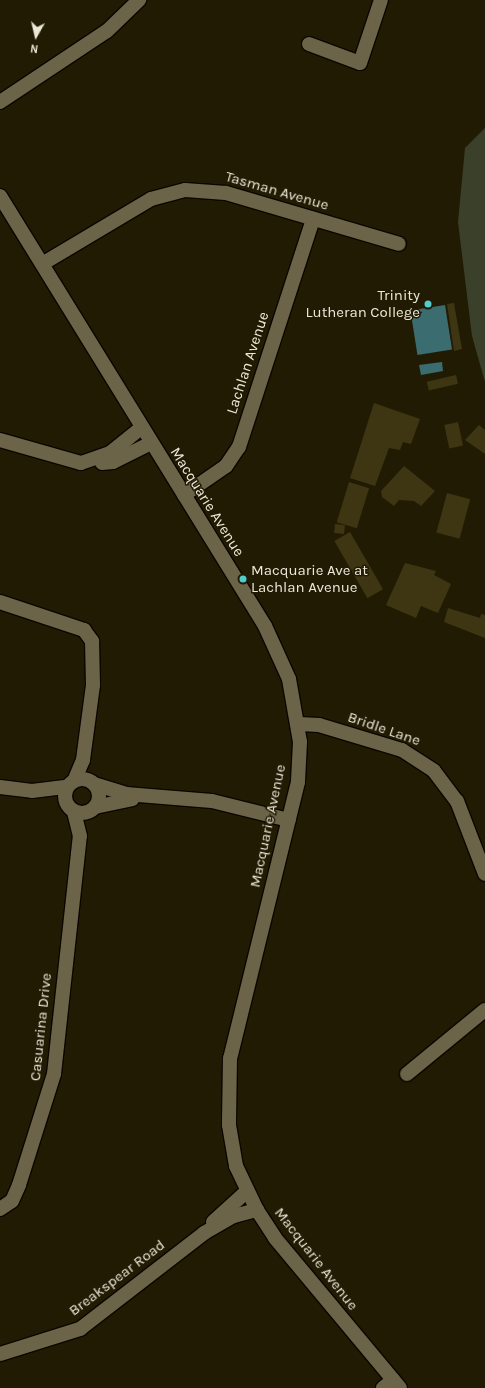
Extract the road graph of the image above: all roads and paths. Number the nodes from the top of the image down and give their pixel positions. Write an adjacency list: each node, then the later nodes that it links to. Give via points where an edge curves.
1 (139, 0): 4 (street, via 107,31)
2 (381, 0): 3 (street, via 360,63)
3 (309, 44)
4 (0, 102)
5 (2, 203): 8 (street, Macquarie Avenue)
6 (313, 219): 7 (street, Tasman Avenue); 8 (street, Tasman Avenue, via 226,193 185,190 151,199); 13 (street, Lachlan Avenue, via 239,447 226,466)
7 (399, 244)
8 (42, 264): 9 (street, Macquarie Avenue)
9 (142, 428): 11 (street, Macquarie Avenue); 12 (street, via 117,449)
10 (0, 440): 12 (street, via 71,462)
11 (151, 443): 12 (street, via 113,462); 13 (street, Macquarie Avenue)
12 (92, 461)
13 (184, 495): 15 (street, Macquarie Avenue, via 274,644 290,679)
14 (0, 602): 16 (street, via 84,630 92,641 93,685)
15 (299, 724): 24 (street, Macquarie Avenue, via 299,764); 26 (street, Bridle Lane, via 319,725 402,750 434,770 457,801)
16 (83, 760): 17 (street); 18 (street)
17 (92, 783): 18 (street); 21 (street, via 117,792); 23 (street, via 99,798)
18 (70, 784): 20 (street); 22 (street)
19 (0, 787): 20 (street)
20 (32, 791): 22 (street)
21 (158, 797): 23 (street, via 116,801); 24 (street, via 212,801)
22 (69, 807): 23 (street); 25 (street, Casuarina Drive)
23 (93, 809): 25 (street, Casuarina Drive)
24 (289, 820): 29 (street, Macquarie Avenue, via 227,1081 233,1149)
25 (80, 836): 30 (street, Casuarina Drive, via 51,1093 12,1201)
26 (485, 874)
27 (485, 1010): 28 (street)
28 (407, 1074)
29 (246, 1192): 31 (street, Macquarie Avenue); 32 (street, Breakspear Road)
30 (0, 1209)
31 (257, 1210): 32 (street, Breakspear Road, via 234,1216); 34 (street, Macquarie Avenue, via 274,1238)
32 (204, 1233): 33 (street, Breakspear Road, via 80,1329)
33 (0, 1354)
34 (392, 1385)

